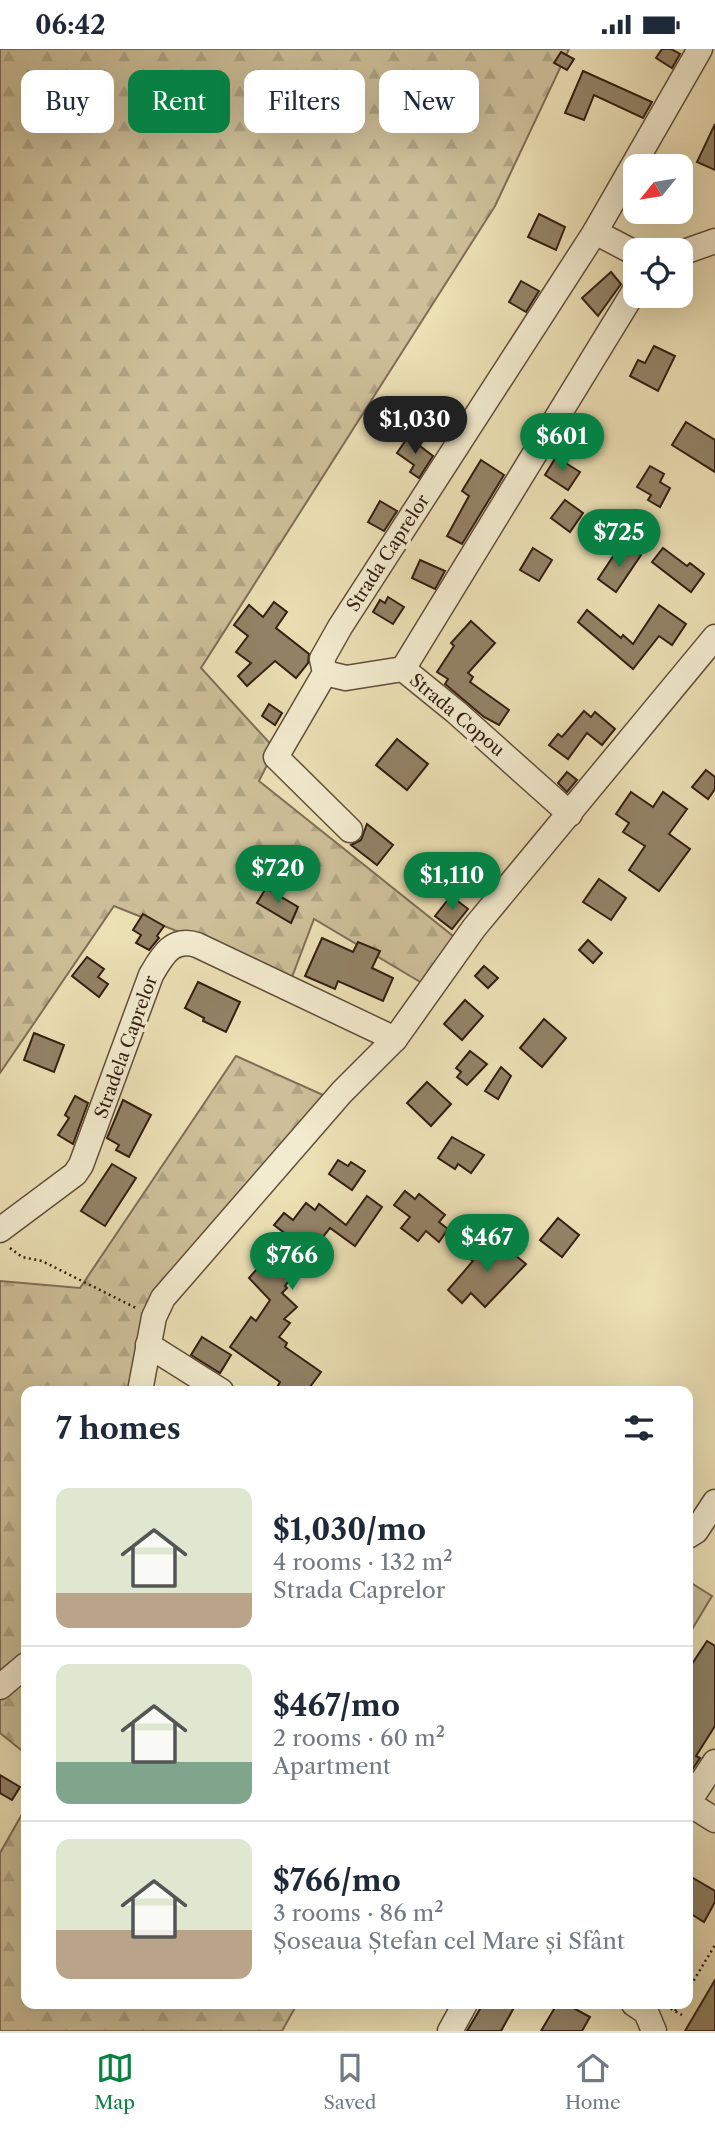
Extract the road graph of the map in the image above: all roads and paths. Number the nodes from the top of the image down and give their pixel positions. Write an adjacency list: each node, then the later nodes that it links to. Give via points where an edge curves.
1 (700, 49): 2 (street, Strada Caprelor)
2 (595, 232): 4 (street); 9 (street, Strada Caprelor, via 340,627 323,659)
3 (715, 241): 5 (street)
4 (623, 247)
5 (693, 249)
6 (624, 308): 8 (street)
7 (715, 637): 10 (street)
8 (403, 669): 9 (street, Strada Copou, via 346,678); 10 (street, Strada Copou)
9 (325, 673): 11 (street, Strada Caprelor, via 275,757)
10 (570, 814): 12 (street, via 474,928)
11 (350, 829)
12 (395, 1039): 13 (street, Stradela Caprelor, via 197,945 175,945 151,975 81,1165); 15 (street, via 253,1194 163,1299)
13 (0, 1230)
14 (0, 1240): 15 (path, via 22,1257 42,1261)
15 (154, 1317): 16 (street)
16 (148, 1345): 17 (street); 18 (street)
17 (141, 1386)
18 (213, 1386)
19 (715, 1501): 20 (street)
20 (693, 1533)
21 (21, 1669): 22 (street)
22 (0, 1687)
23 (715, 1762): 24 (street)
24 (693, 1795)
25 (693, 1806): 26 (street)
26 (715, 1820)
27 (715, 1945): 28 (path)
28 (693, 1982)
29 (462, 2009): 34 (street)
30 (642, 2009): 35 (street)
31 (672, 2009): 32 (path)
32 (675, 2011): 33 (path)
33 (682, 2015)
34 (450, 2031)
35 (654, 2031)

